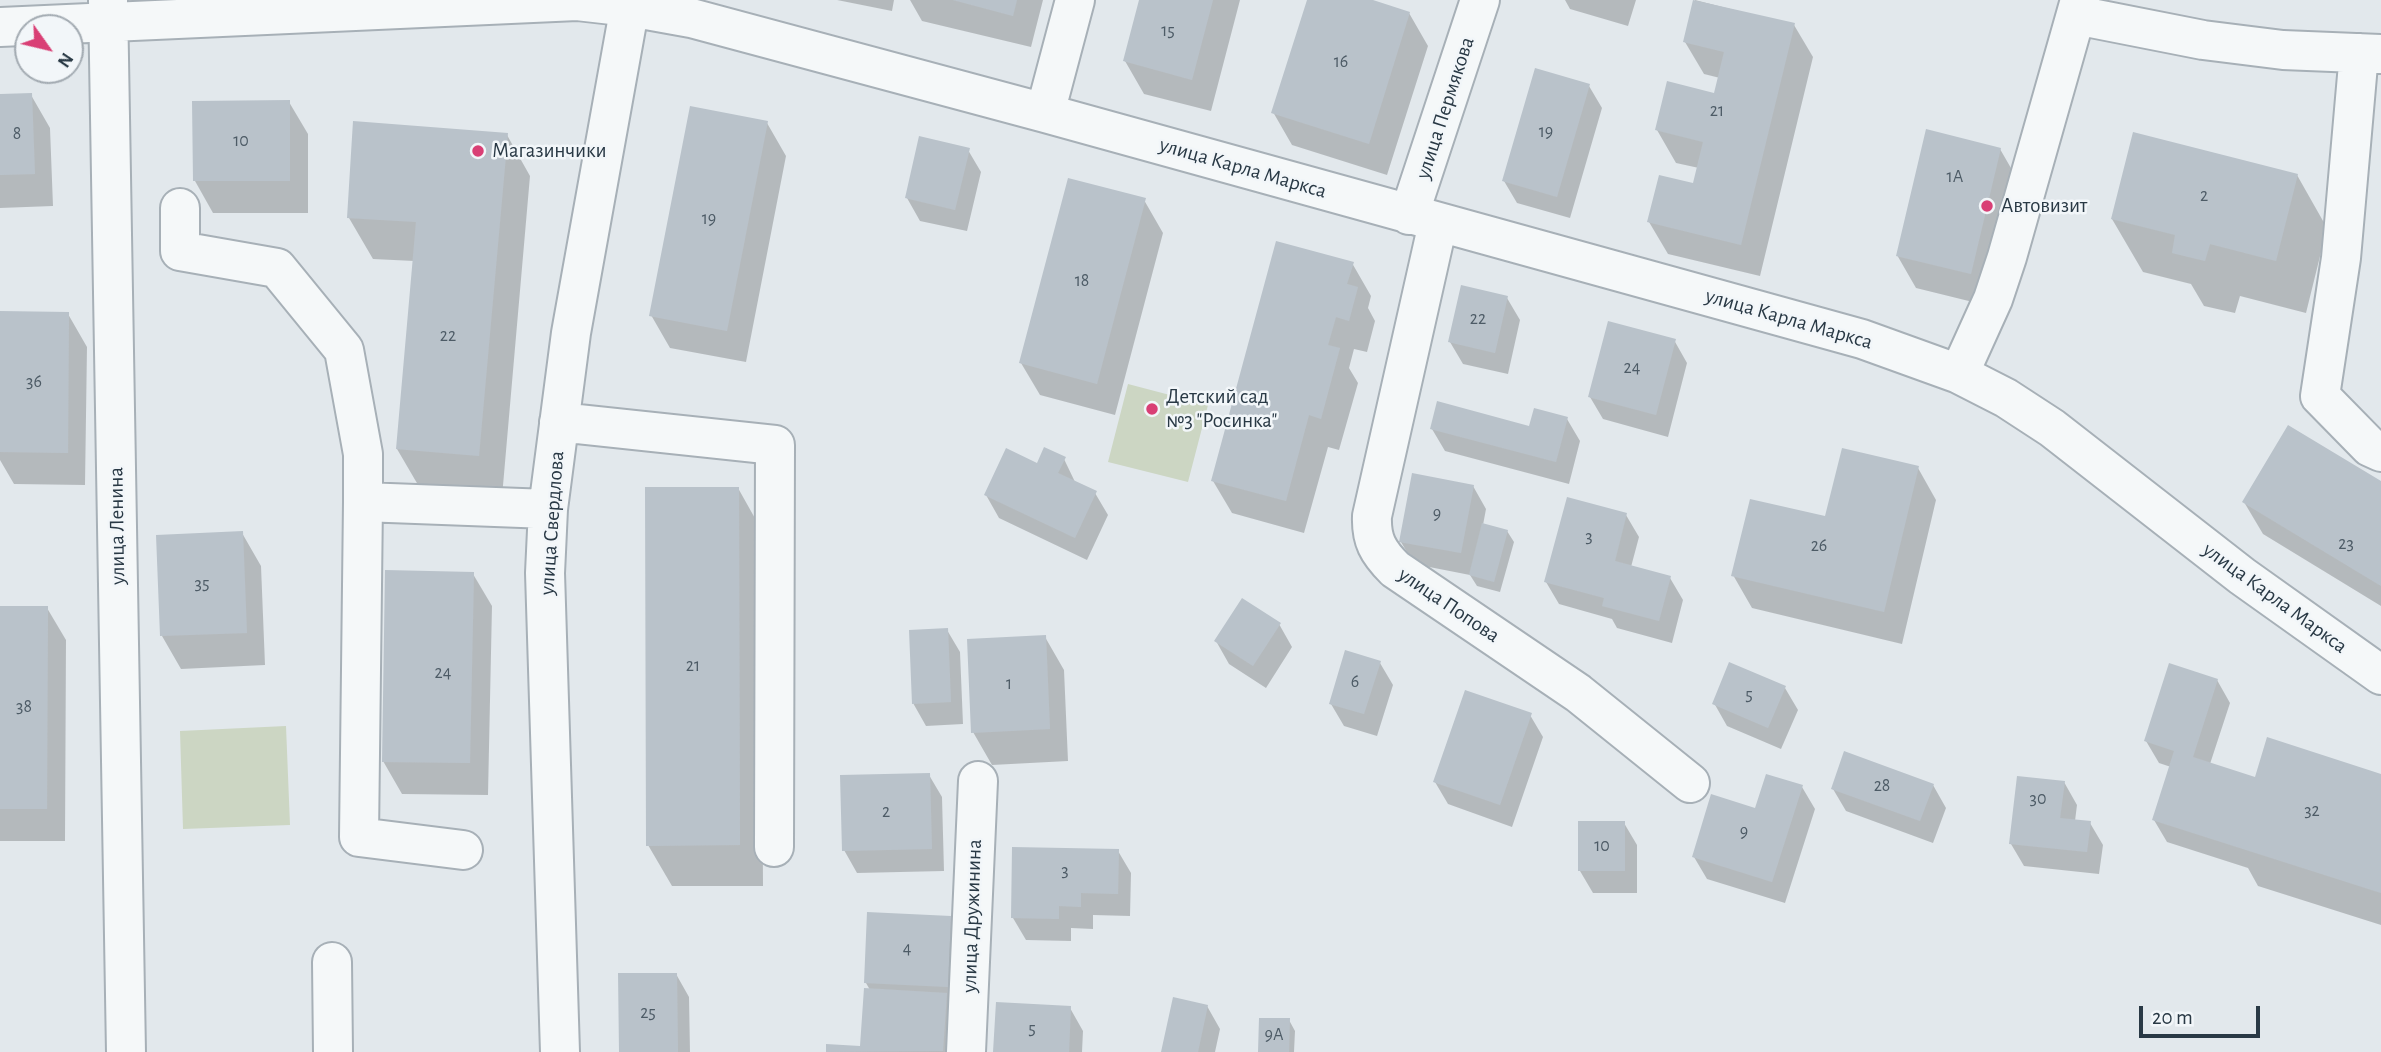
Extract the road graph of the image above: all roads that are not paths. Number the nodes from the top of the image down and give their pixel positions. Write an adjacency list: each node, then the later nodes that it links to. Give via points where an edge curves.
1 (1076, 0): 9 (street)
2 (1480, 0): 11 (street, улица Пермякова)
3 (631, 3): 4 (street, улица Карла Маркса); 9 (street, улица Карла Маркса); 13 (street, улица Свердлова)
4 (324, 5): 6 (street, улица Карла Маркса)
5 (2078, 8): 8 (street, via 2203,40); 12 (street, via 2007,257)
6 (108, 10): 7 (street, улица Карла Маркса); 23 (street, улица Ленина)
7 (0, 27)
8 (2370, 54): 14 (street, via 2320,396 2370,447)
9 (1045, 113): 11 (street, улица Карла Маркса)
10 (180, 208): 15 (street, via 180,251 277,268 344,350 363,454)
11 (1424, 219): 12 (street, улица Карла Маркса, via 1862,339); 19 (street, улица Попова, via 1371,538 1395,569 1578,693)
12 (1959, 374): 17 (street, улица Карла Маркса, via 2052,428 2242,576)
13 (559, 422): 16 (street, улица Свердлова); 20 (street, via 775,445)
14 (2381, 452)
15 (363, 502): 16 (street); 21 (street, via 359,837)
16 (548, 509): 25 (street, улица Свердлова, via 545,573)
17 (2381, 675)
18 (978, 781): 26 (street, улица Дружинина)
19 (1690, 783)
20 (774, 847)
21 (463, 850)
22 (332, 962): 24 (street)
23 (126, 1052)
24 (333, 1052)
25 (560, 1052)
26 (967, 1052)

